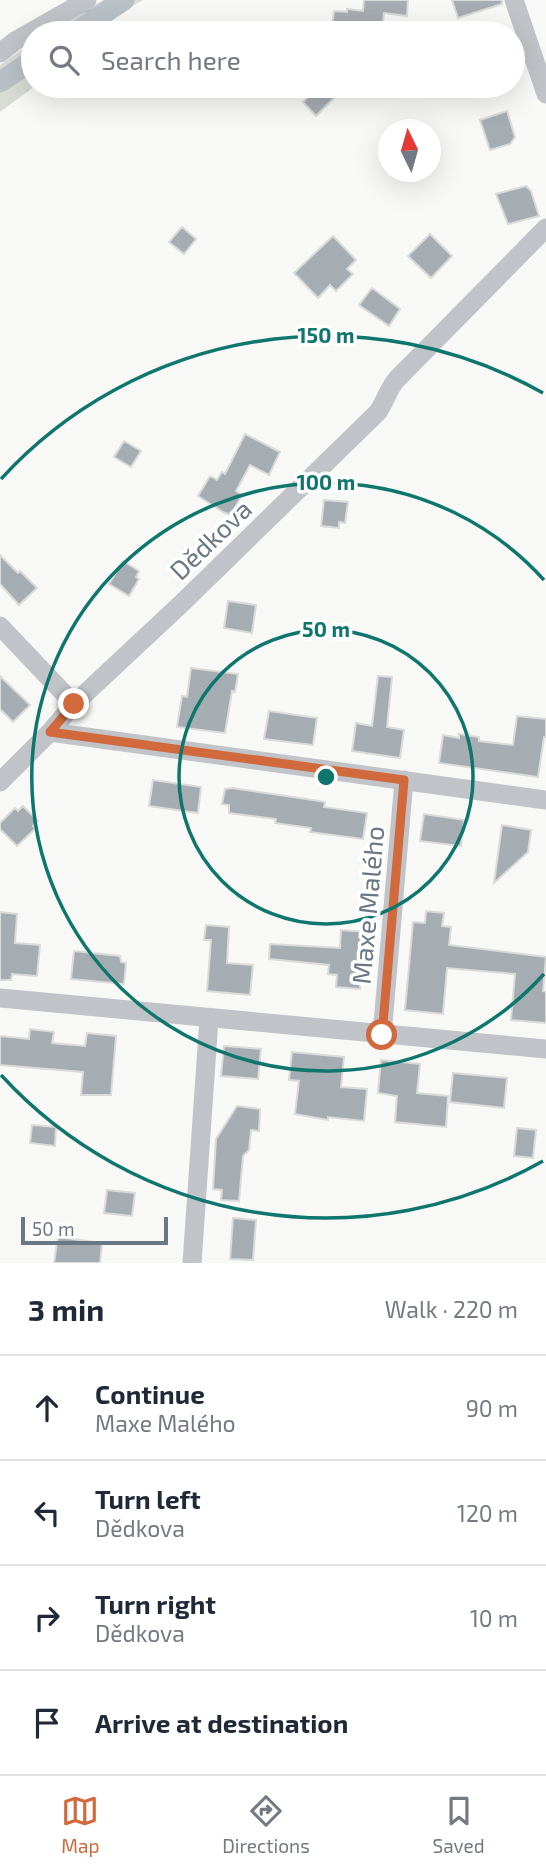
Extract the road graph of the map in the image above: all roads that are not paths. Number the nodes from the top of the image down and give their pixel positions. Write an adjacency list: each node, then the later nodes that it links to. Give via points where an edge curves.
1 (87, 0): 3 (street)
2 (514, 0): 4 (street)
3 (50, 21)
4 (521, 21)
5 (525, 32): 8 (street)
6 (21, 38): 7 (street)
7 (0, 53)
8 (546, 94)
9 (546, 228): 11 (street, Dědkova, via 397,379 379,412)
10 (0, 626): 11 (street)
11 (74, 704): 12 (street, Dědkova)
12 (50, 732): 13 (street); 14 (street, Dědkova)
13 (404, 780): 15 (street); 18 (street, Maxe Malého)
14 (0, 782)
15 (546, 800)
16 (0, 999): 17 (street)
17 (209, 1019): 18 (street); 20 (street)
18 (382, 1035): 19 (street)
19 (546, 1049)
20 (192, 1263)

